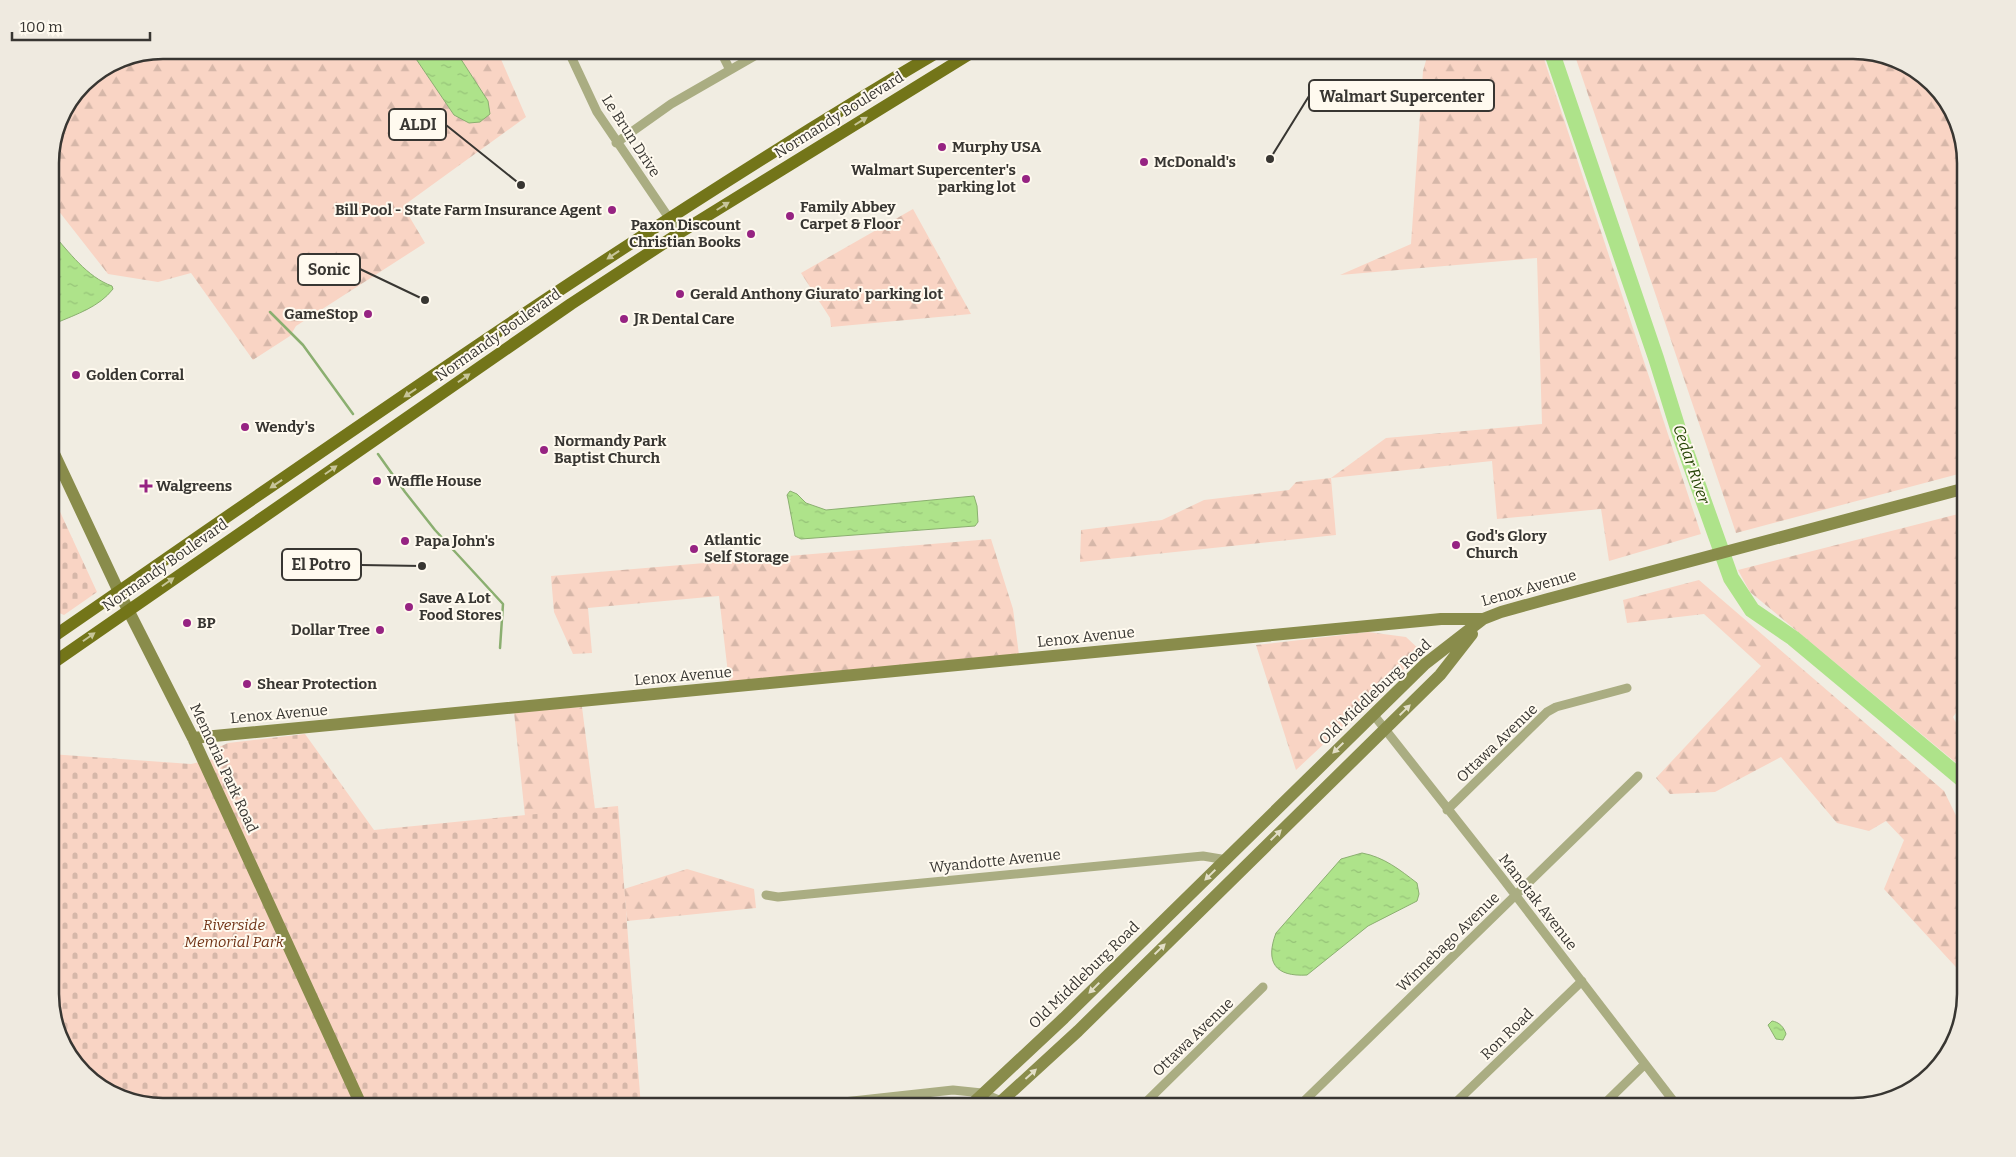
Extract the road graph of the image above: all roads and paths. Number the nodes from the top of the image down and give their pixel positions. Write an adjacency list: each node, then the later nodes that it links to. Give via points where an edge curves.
1 (572, 59): 7 (street, Le Brun Drive, via 597,112)
2 (724, 59): 6 (street)
3 (749, 59): 6 (street)
4 (926, 59): 8 (main road, Normandy Boulevard)
5 (961, 59): 9 (main road, Normandy Boulevard, one-way to 5)
6 (730, 70): 7 (street, via 671,104)
7 (616, 143): 8 (street, Le Brun Drive)
8 (668, 218): 9 (street, Le Brun Drive); 12 (main road, Normandy Boulevard, one-way to 12)
9 (681, 232): 13 (main road, Normandy Boulevard, one-way to 9)
10 (59, 464): 12 (street, Memorial Park Road)
11 (1957, 490): 14 (street, Lenox Avenue, via 1548,598)
12 (118, 592): 13 (street, Memorial Park Road); 15 (main road, Normandy Boulevard)
13 (128, 609): 16 (main road, Normandy Boulevard, one-way to 13); 20 (street, Memorial Park Road)
14 (1483, 619): 18 (street, Old Middleburg Road, via 1425,664); 19 (street, Old Middleburg Road, one-way to 14, via 1440,676); 20 (street, Lenox Avenue, via 1431,620)
15 (59, 633)
16 (59, 659)
17 (1627, 688): 22 (street, Ottawa Avenue, via 1556,707)
18 (1373, 714): 19 (street, Manotak Avenue); 23 (street, Old Middleburg Road, one-way to 23)
19 (1385, 729): 22 (street, Manotak Avenue); 24 (street, Old Middleburg Road, one-way to 19)
20 (194, 738): 33 (street, Memorial Park Road)
21 (1638, 776): 26 (street, Winnebago Avenue)
22 (1447, 810): 26 (street, Manotak Avenue)
23 (1226, 860): 24 (street); 25 (street, Wyandotte Avenue, via 1204,856 778,897); 27 (street, Old Middleburg Road, one-way to 27)
24 (1246, 864): 28 (street, Old Middleburg Road, one-way to 24)
25 (766, 895)
26 (1515, 895): 29 (street, Manotak Avenue); 39 (street, Winnebago Avenue)
27 (1121, 961): 28 (street); 32 (street, Old Middleburg Road, one-way to 32)
28 (1134, 974): 37 (street, Old Middleburg Road, one-way to 28)
29 (1582, 981): 31 (street, Manotak Avenue); 40 (street, Ron Road)
30 (1263, 987): 38 (street, Ottawa Avenue)
31 (1645, 1064): 41 (street); 42 (street, Manotak Avenue)
32 (982, 1094): 34 (street, via 952,1090); 35 (street, Old Middleburg Road); 36 (street)
33 (358, 1098)
34 (879, 1098)
35 (978, 1098)
36 (988, 1098)
37 (1005, 1098)
38 (1150, 1098)
39 (1307, 1098)
40 (1460, 1098)
41 (1610, 1098)
42 (1671, 1098)

